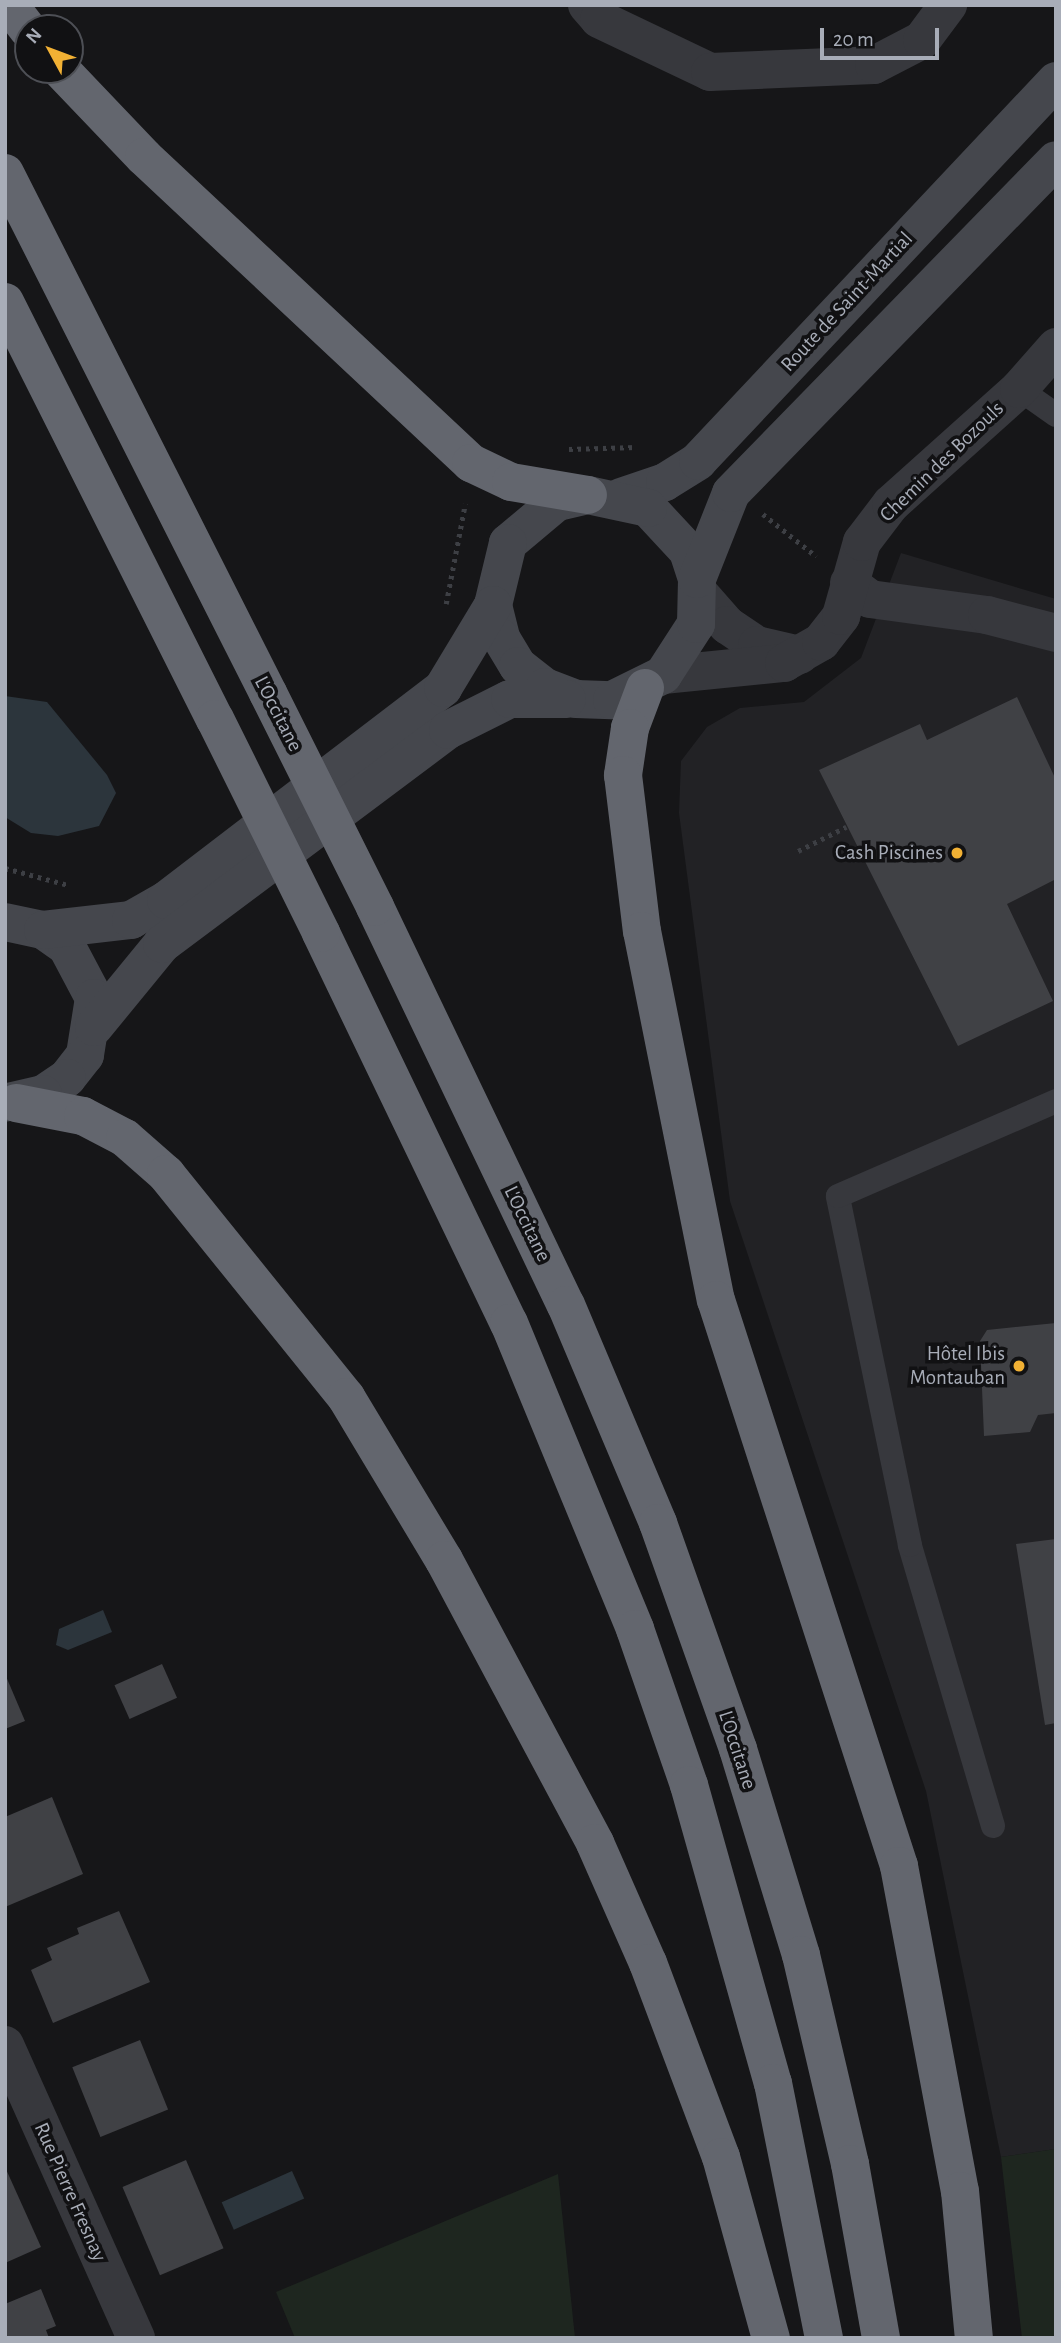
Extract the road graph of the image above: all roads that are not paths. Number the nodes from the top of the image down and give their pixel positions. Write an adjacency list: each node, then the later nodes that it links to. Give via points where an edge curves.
1 (587, 5): 2 (street, via 599,19 710,72 874,65 922,40)
2 (948, 5)
3 (1056, 81): 10 (main road, Route de Saint-Martial, via 698,461 665,482)
4 (74, 84): 10 (highway, via 144,157 471,463 511,482)
5 (1055, 161): 12 (main road, via 731,493)
6 (5, 173): 28 (highway, L'Occitane, bridge, via 375,907 566,1305 659,1522 801,1955 850,2164)
7 (5, 302): 27 (highway, bridge, via 321,933 509,1323 635,1629 689,1785 773,2083)
8 (1041, 369): 9 (lane); 11 (street, Chemin des Bozouls, via 891,504 862,542)
9 (1056, 415)
10 (605, 496): 12 (main road, via 671,527); 13 (main road, via 557,502 508,543)
11 (849, 583): 14 (street, via 870,599 987,615); 15 (street, Chemin des Bozouls, via 841,617)
12 (698, 586): 15 (street, via 727,625 757,645); 16 (main road, via 687,643)
13 (493, 605): 17 (main road, via 501,638 518,666 545,687); 19 (main road, via 443,688 166,900 119,923)
14 (1056, 632)
15 (802, 655): 16 (street, Chemin des Bozouls, via 773,664 690,668)
16 (654, 682): 17 (main road, via 612,700); 29 (highway, via 630,728 623,775 642,930 716,1300 899,1866 960,2191)
17 (576, 699): 20 (main road, via 510,699 448,730 162,944)
18 (5, 922): 19 (main road)
19 (43, 930): 20 (main road, via 85,970)
20 (94, 1027): 22 (main road, via 67,1078)
21 (1056, 1101): 23 (lane, via 838,1196 910,1545)
22 (11, 1103): 26 (highway, via 83,1116 125,1138 155,1165 346,1397 444,1559 595,1843 721,2157)
23 (993, 1826)
24 (5, 2045): 25 (street, Rue Pierre Fresnay)
25 (136, 2338)
26 (771, 2338)
27 (824, 2338)
28 (881, 2338)
29 (974, 2338)

